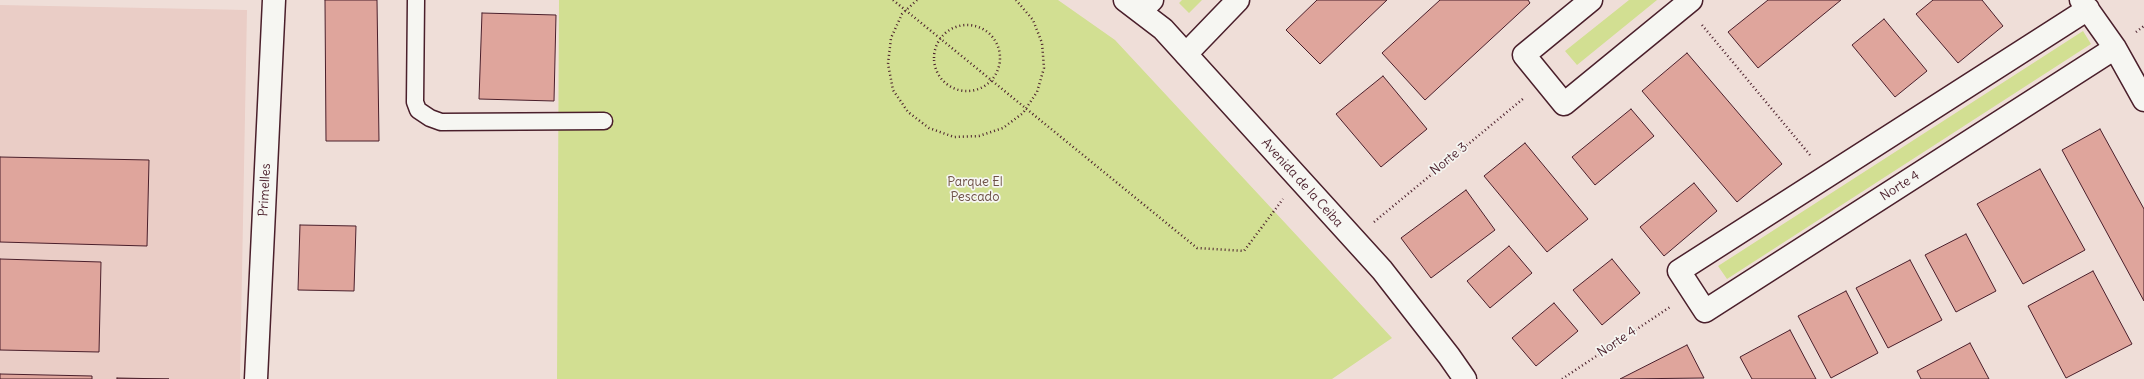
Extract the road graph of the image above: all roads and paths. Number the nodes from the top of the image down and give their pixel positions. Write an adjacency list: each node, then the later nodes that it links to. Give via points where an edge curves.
1 (274, 0): 24 (street, Primelles)
2 (416, 0): 19 (lane, via 415,102 418,110 430,118 441,122)
3 (893, 0): 11 (path)
4 (917, 0): 11 (path)
5 (1016, 0): 18 (path, via 1033,20 1042,43 1044,68 1037,92)
6 (1238, 0): 14 (street)
7 (1590, 0): 16 (street, via 1524,55)
8 (1688, 2): 16 (street, via 1564,104); 20 (path)
9 (1139, 4): 14 (street, Avenida de la Ceiba)
10 (2084, 5): 13 (street); 20 (street, Norte 4)
11 (906, 11): 12 (path); 18 (path, via 902,14 891,38 888,64 894,90 908,112 929,128 954,137 979,136 1003,128)
12 (940, 38): 15 (path); 15 (path, via 935,48 935,65 942,80 960,90 971,91 982,88); 15 (path, via 958,25 970,24 990,33 997,42 1000,52 1000,63)
13 (2115, 48): 17 (street); 23 (street, Norte 4, via 1705,311)
14 (1186, 54): 21 (street, Avenida de la Ceiba)
15 (992, 80): 18 (path)
16 (1545, 80): 22 (path, Norte 3)
17 (2144, 100)
18 (1026, 109): 21 (path, via 1197,248 1244,251)
19 (604, 121)
20 (1828, 176): 23 (street, Norte 4, via 1679,271)
21 (1299, 178): 22 (street, Avenida de la Ceiba)
22 (1353, 238): 25 (street, Avenida de la Ceiba, via 1382,270)
23 (1692, 292): 26 (path, Norte 4)
24 (256, 379)
25 (1465, 379)
26 (1562, 379)

